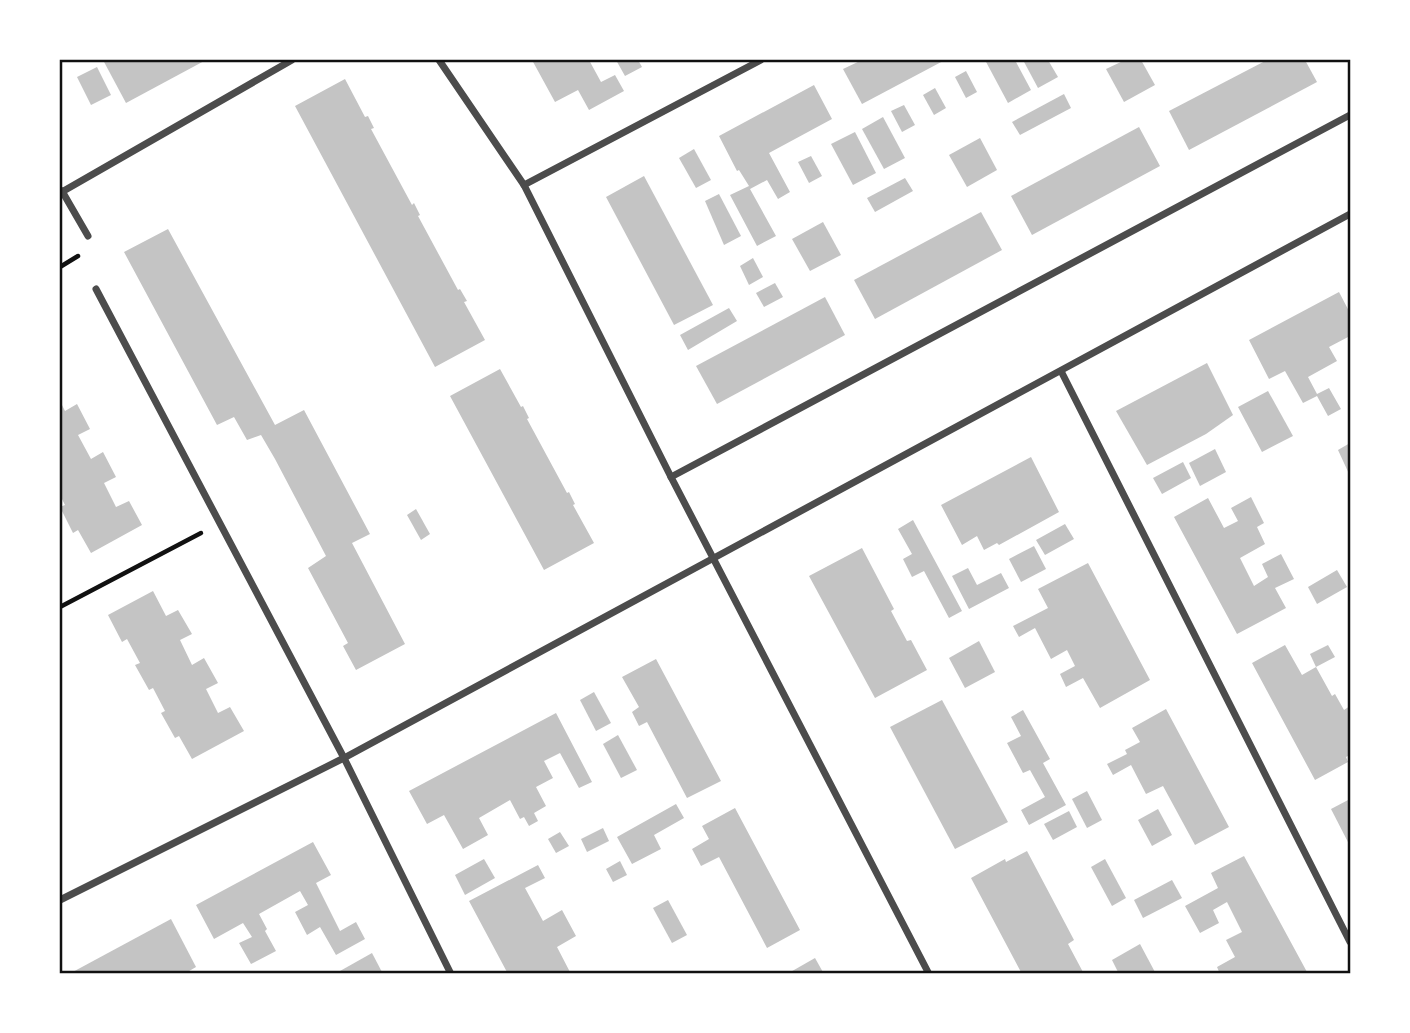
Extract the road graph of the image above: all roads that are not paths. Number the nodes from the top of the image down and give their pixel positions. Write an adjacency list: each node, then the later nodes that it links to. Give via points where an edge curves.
1 (292, 60): 6 (street)
2 (439, 60): 5 (street)
3 (761, 60): 5 (street)
4 (1350, 115): 11 (street)
5 (524, 185): 11 (street)
6 (61, 192): 8 (street)
7 (1350, 215): 10 (street)
8 (88, 236)
9 (96, 289): 13 (street)
10 (1060, 371): 12 (street); 15 (street)
11 (671, 477): 12 (street)
12 (713, 556): 13 (street); 17 (street)
13 (344, 758): 14 (street); 16 (street)
14 (60, 900)
15 (1350, 942)
16 (451, 974)
17 (929, 974)

